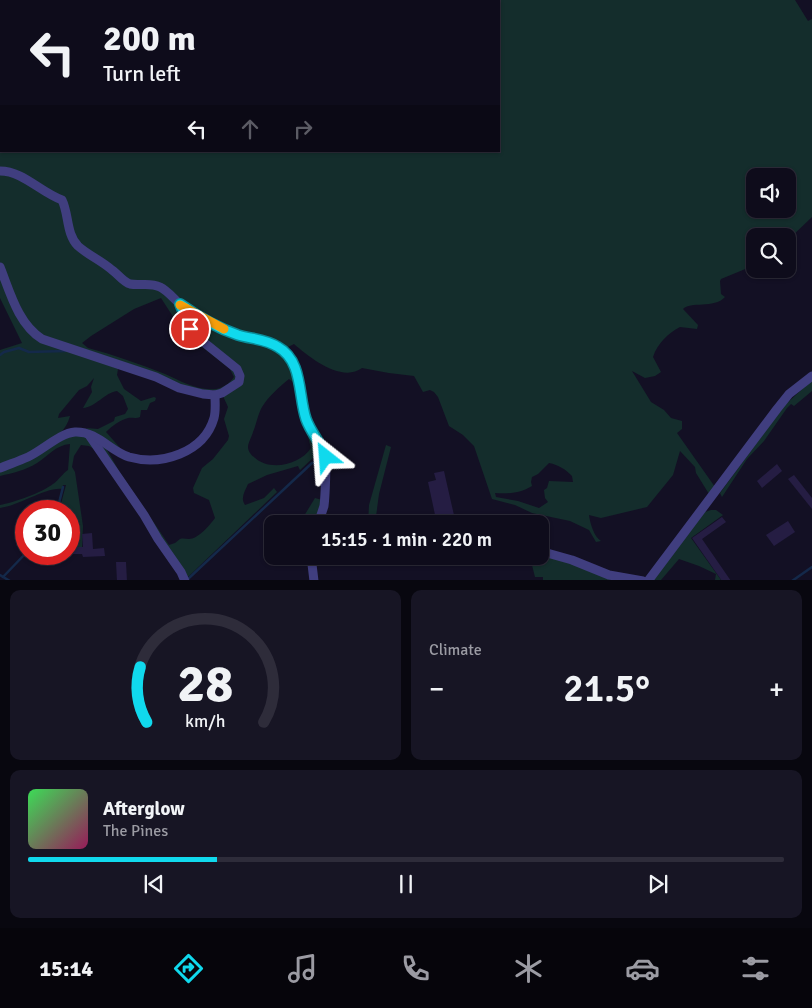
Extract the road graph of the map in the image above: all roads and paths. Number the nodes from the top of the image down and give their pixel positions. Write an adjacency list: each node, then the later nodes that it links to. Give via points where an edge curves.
1 (0, 171): 3 (street, via 16,173 50,196 62,200 74,241 124,280 130,284 158,286)
2 (0, 268): 5 (street, via 24,321 35,335 179,388)
3 (180, 304): 5 (street, via 190,329 230,362 240,376 233,388); 8 (street, via 229,332 278,347 291,360 296,368 307,421 326,457)
4 (812, 376): 14 (street, via 789,394 772,415)
5 (214, 395): 6 (street, via 215,417 210,427 198,443 171,457 156,460 131,457)
6 (89, 435): 7 (street, via 68,433 59,436 28,457); 11 (street)
7 (0, 468)
8 (321, 515)
9 (549, 554): 13 (street, via 609,575)
10 (312, 565): 12 (street)
11 (185, 580)
12 (314, 580)
13 (643, 580)
14 (648, 580)

